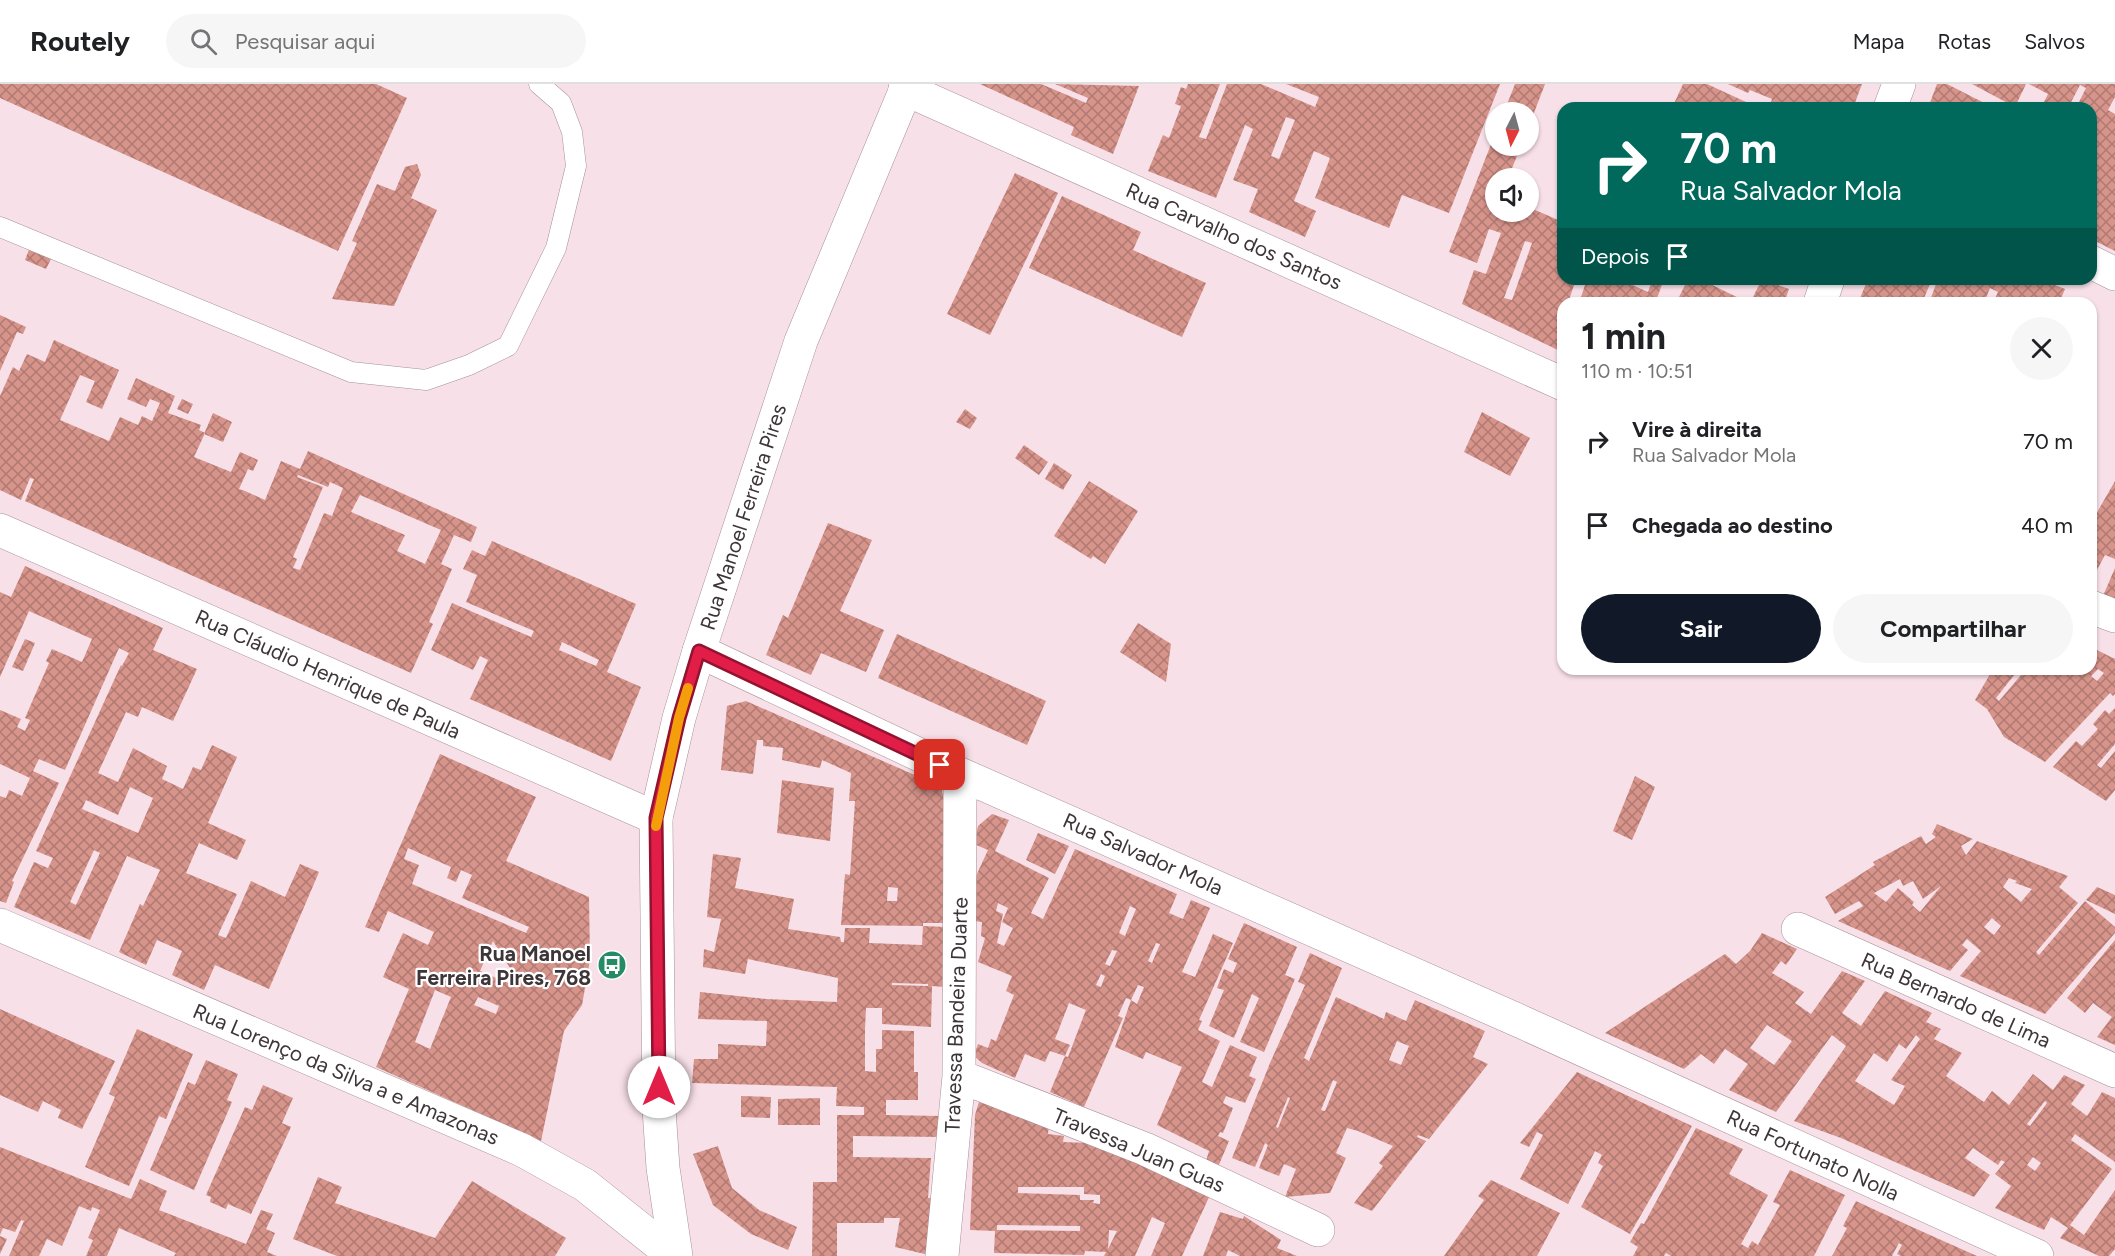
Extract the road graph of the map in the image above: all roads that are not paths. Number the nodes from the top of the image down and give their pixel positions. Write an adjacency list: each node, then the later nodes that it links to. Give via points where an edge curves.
1 (540, 84): 5 (lane, via 561,103 572,132 576,166 556,248 508,346 426,380 351,372)
2 (1899, 84): 4 (street)
3 (906, 86): 8 (street, Rua Carvalho dos Santos); 12 (street, Rua Manoel Ferreira Pires, via 801,340)
4 (1892, 102)
5 (0, 226)
6 (2097, 265): 7 (street)
7 (2115, 274)
8 (1557, 381)
9 (0, 530): 14 (street, Rua Cláudio Henrique de Paula)
10 (2097, 609): 11 (street)
11 (2115, 616)
12 (699, 651): 13 (street, Rua Salvador Mola); 14 (street, Rua Manoel Ferreira Pires)
13 (960, 774): 17 (street, Rua Salvador Mola); 19 (street, Travessa Bandeira Duarte)
14 (656, 818): 21 (street, Rua Manoel Ferreira Pires, via 659,1108)
15 (0, 925): 21 (street, Rua Lorenço da Silva a e Amazonas, via 522,1150 585,1185)
16 (1798, 929): 18 (street, Rua Bernardo de Lima)
17 (1590, 1053): 23 (street, Rua Fortunato Nolla)
18 (2115, 1071)
19 (959, 1076): 20 (street, Travessa Juan Guas, via 1145,1149); 22 (street, Travessa Bandeira Duarte)
20 (1318, 1230)
21 (675, 1256)
22 (942, 1256)
23 (2037, 1256)

